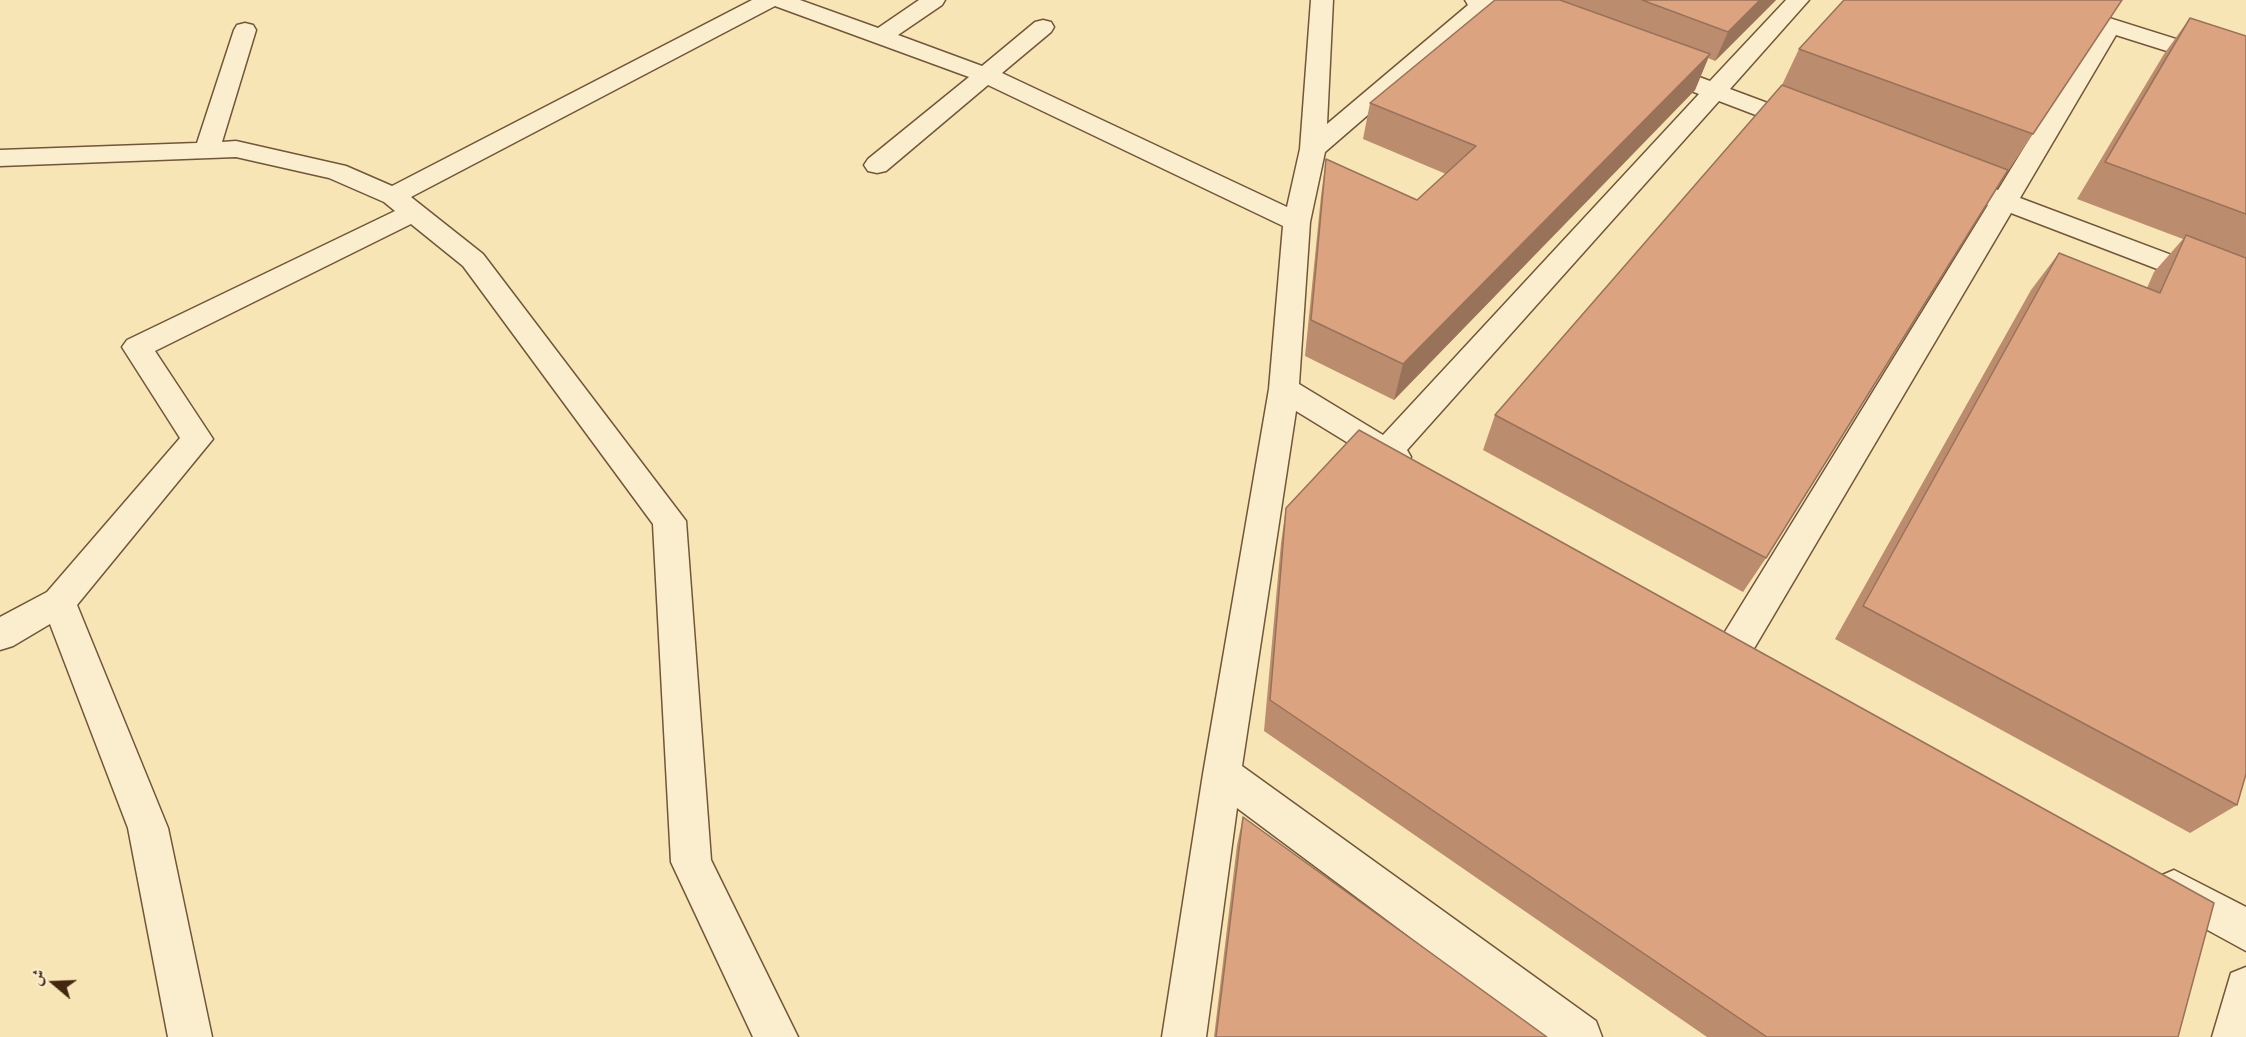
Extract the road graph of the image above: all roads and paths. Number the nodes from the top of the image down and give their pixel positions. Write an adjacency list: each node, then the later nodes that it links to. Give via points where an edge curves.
1 (769, 0): 24 (street)
2 (779, 0): 12 (street)
3 (934, 0): 12 (street)
4 (1322, 0): 18 (street)
5 (1798, 0): 16 (street)
6 (2029, 0): 8 (street)
7 (1482, 1): 10 (street); 18 (street)
8 (2110, 26): 14 (street); 23 (street)
9 (1044, 27): 15 (street)
10 (1549, 28)
11 (245, 30): 19 (street)
12 (880, 37): 15 (street)
13 (1637, 62): 16 (street)
14 (2246, 69)
15 (986, 75): 21 (street); 25 (street)
16 (1715, 91): 17 (street); 28 (street)
17 (1826, 133)
18 (1313, 149): 25 (street)
19 (207, 150): 20 (street); 24 (street, via 236,149 337,172)
20 (0, 158)
21 (877, 165)
22 (1926, 171): 23 (street)
23 (2004, 201): 26 (street); 33 (street)
24 (403, 204): 30 (street, via 137,347 197,439); 40 (street, via 472,260 669,521 691,862)
25 (1297, 222): 27 (street)
26 (2246, 293)
27 (1284, 389): 28 (street); 35 (street)
28 (1386, 452): 29 (street)
29 (1427, 475)
30 (59, 602): 32 (street); 39 (street, via 148,828)
31 (1705, 629): 33 (street)
32 (0, 635)
33 (1736, 646): 34 (street)
34 (1767, 664)
35 (1222, 774): 41 (street); 42 (street)
36 (2142, 872): 37 (street)
37 (2246, 930)
38 (2246, 988): 43 (street)
39 (190, 1037)
40 (777, 1037)
41 (1184, 1037)
42 (1580, 1037)
43 (2234, 1037)

